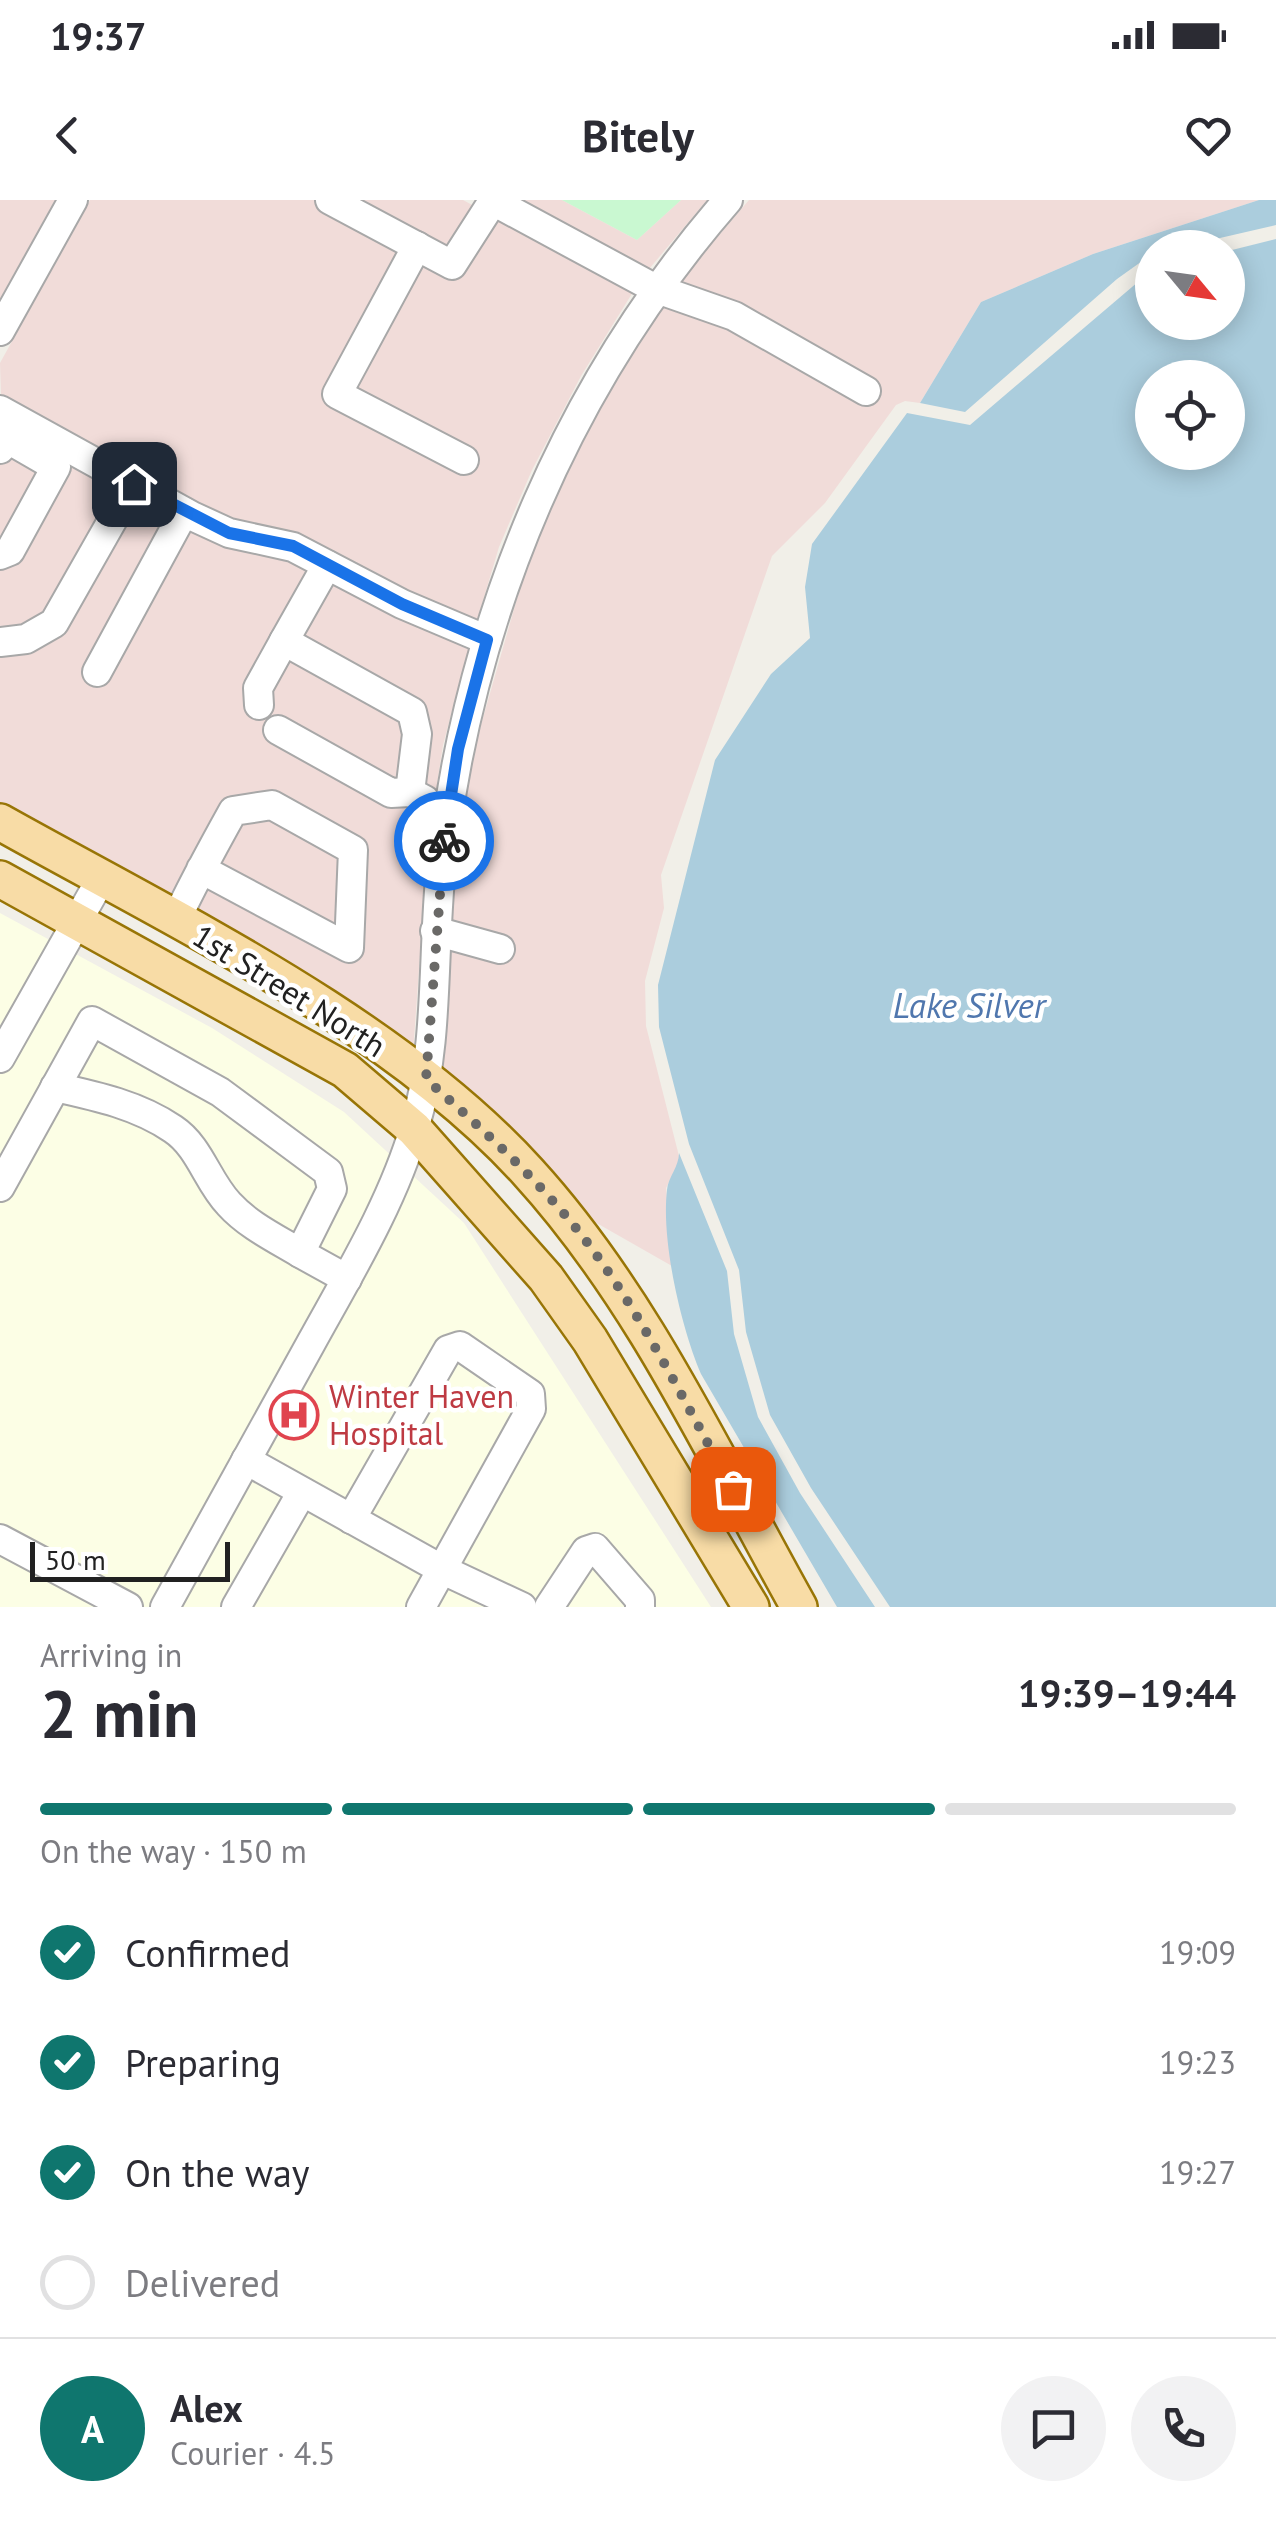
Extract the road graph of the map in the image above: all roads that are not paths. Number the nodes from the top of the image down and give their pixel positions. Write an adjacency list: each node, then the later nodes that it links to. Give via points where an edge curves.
1 (72, 200): 7 (street)
2 (330, 200): 5 (street)
3 (492, 200): 5 (street, via 452,265); 6 (street)
4 (728, 200): 6 (street)
5 (417, 246): 12 (street, via 336,394)
6 (654, 288): 8 (street, via 734,316); 17 (street, via 546,478)
7 (0, 332)
8 (866, 390)
9 (0, 410): 11 (street)
10 (0, 449): 11 (street, via 6,438)
11 (62, 457): 13 (street); 15 (street, via 10,551)
12 (464, 460)
13 (134, 484): 14 (street); 19 (street, via 54,623 26,639)
14 (184, 512): 16 (street); 20 (street)
15 (0, 554)
16 (327, 564): 17 (street); 18 (street)
17 (487, 640): 24 (street)
18 (284, 641): 21 (street, via 258,688); 23 (street, via 412,712 417,734)
19 (0, 642)
20 (97, 672)
21 (259, 705)
22 (278, 730): 23 (street, via 392,793)
23 (410, 792): 24 (street)
24 (448, 812): 31 (street)
25 (0, 822): 28 (main road, 1st Street North)
26 (201, 869): 26 (street, via 233,811 272,805 354,850 349,948); 30 (street)
27 (0, 879): 29 (main road, 1st Street North)
28 (102, 879): 29 (street); 30 (main road, 1st Street North)
29 (76, 920): 33 (street); 36 (main road, 1st Street North, via 345,1070)
30 (176, 920): 34 (main road, 1st Street North, via 282,980)
31 (435, 932): 32 (street); 34 (street)
32 (500, 949)
33 (0, 1058)
34 (426, 1079): 36 (street); 53 (main road, 1st Street North, via 526,1169 584,1239 638,1318)
35 (56, 1087): 37 (street); 38 (street, via 106,1098 174,1130 189,1142 226,1202); 38 (street, via 92,1021 220,1092 328,1172 332,1189)
36 (414, 1130): 39 (street); 52 (main road, 1st Street North, via 546,1278 590,1340)
37 (0, 1187)
38 (300, 1253): 39 (street)
39 (346, 1279): 40 (street)
40 (246, 1460): 41 (street); 46 (street)
41 (302, 1492): 42 (street); 47 (street)
42 (351, 1519): 44 (street); 44 (street, via 448,1350 460,1346 530,1394 531,1410)
43 (0, 1539): 45 (street)
44 (443, 1570): 48 (street); 49 (street)
45 (128, 1607)
46 (165, 1607)
47 (236, 1607)
48 (420, 1607)
49 (522, 1607)
50 (549, 1607): 51 (street, via 586,1551 595,1548)
51 (640, 1607)
52 (751, 1607)
53 (799, 1607)

